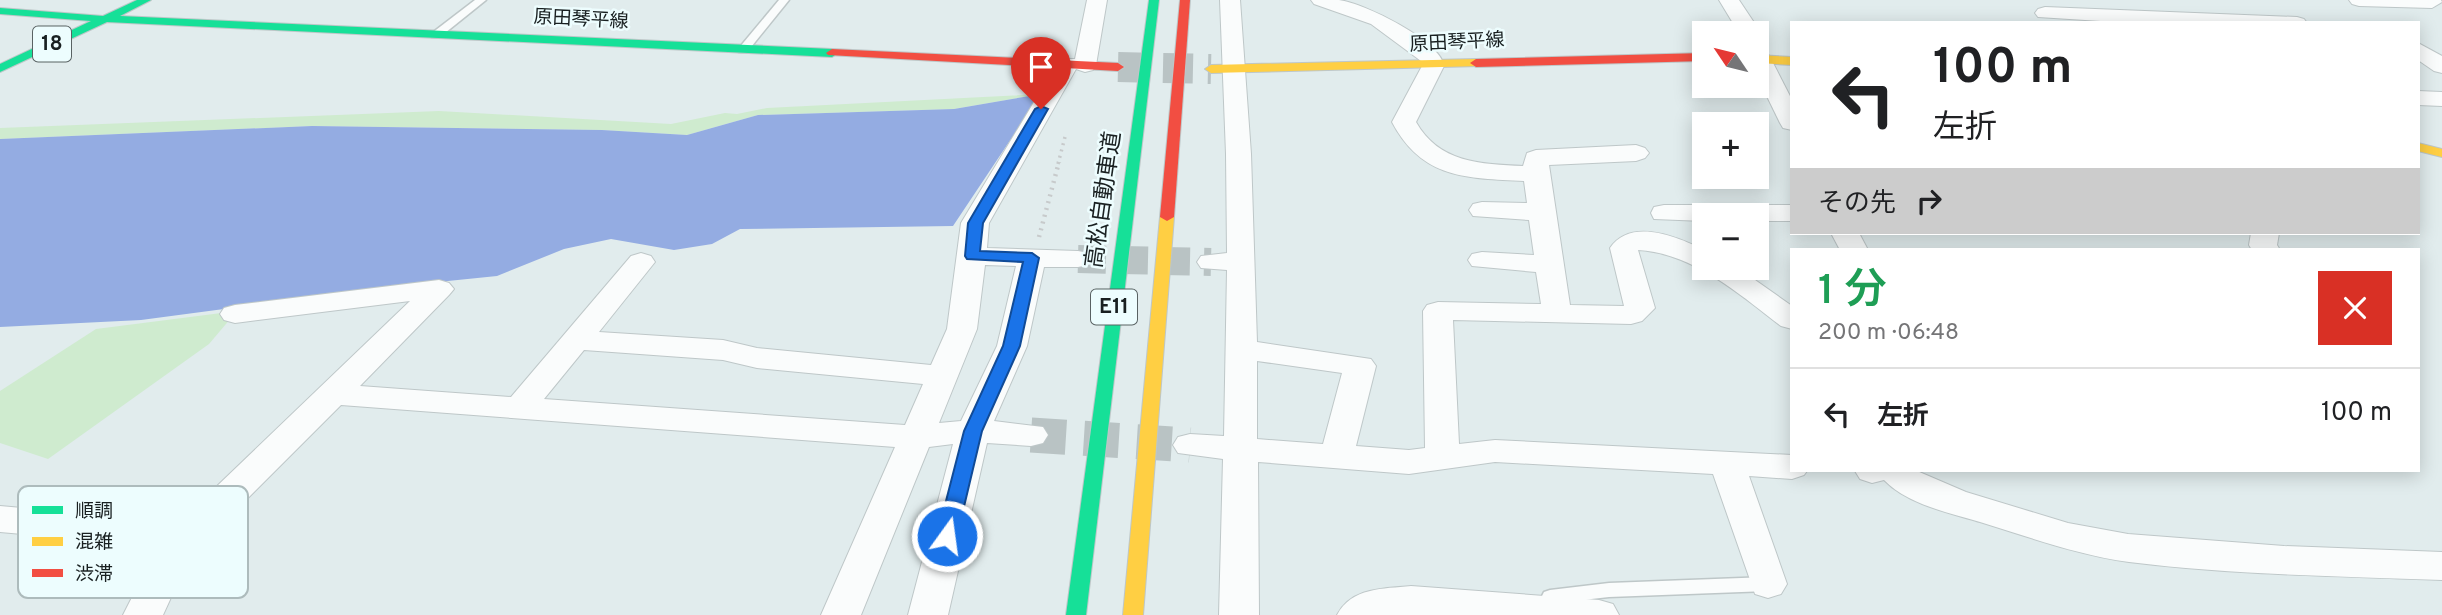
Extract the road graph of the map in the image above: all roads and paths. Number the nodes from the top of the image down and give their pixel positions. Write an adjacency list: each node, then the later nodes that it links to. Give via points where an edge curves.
1 (146, 0): 16 (main road, 18)
2 (481, 0): 22 (lane)
3 (783, 0): 23 (lane)
4 (1097, 0): 28 (street)
5 (1154, 0): 85 (main road, 高松自動車道 / E11)
6 (1185, 0): 86 (main road, E11)
7 (1230, 0): 33 (street)
8 (1321, 0): 29 (street, via 1378,20 1432,58)
9 (1729, 0): 19 (street)
10 (2210, 0): 18 (street)
11 (2348, 0): 21 (street)
12 (2359, 0): 13 (street, via 2432,2)
13 (2428, 0)
14 (0, 11): 16 (main road, 原田琴平線)
15 (2045, 13): 17 (street)
16 (104, 19): 22 (main road, 原田琴平線); 32 (main road, 18)
17 (2148, 20): 18 (street)
18 (2236, 20): 20 (street)
19 (1742, 21)
20 (2250, 21)
21 (2378, 21)
22 (436, 35): 23 (main road, 原田琴平線)
23 (743, 50): 28 (main road, 原田琴平線)
24 (2420, 51): 30 (street)
25 (1692, 57): 29 (main road, 原田琴平線)
26 (1769, 57): 27 (main road)
27 (1790, 61)
28 (1076, 64): 31 (main road, 原田琴平線); 48 (street, via 975,223)
29 (1433, 66): 33 (main road, 原田琴平線); 42 (street, via 1404,122 1418,147 1457,168)
30 (2442, 66)
31 (1118, 67)
32 (0, 68)
33 (1224, 69): 52 (street)
34 (1769, 74): 37 (street)
35 (2420, 97): 36 (street)
36 (2442, 99)
37 (1790, 119)
38 (1065, 137): 49 (path)
39 (2420, 147): 41 (main road)
40 (1636, 153): 42 (street, via 1536,159)
41 (2442, 153)
42 (1536, 174): 44 (street)
43 (1482, 210): 44 (street)
44 (1542, 212): 55 (street)
45 (1664, 213): 46 (street)
46 (1790, 213)
47 (1692, 255): 58 (street, via 1668,243 1631,241 1624,248 1640,308 1631,315)
48 (972, 256): 49 (street); 62 (street, via 962,329)
49 (1032, 258): 50 (street); 65 (street, via 1012,346)
50 (1078, 259)
51 (1482, 260): 55 (street)
52 (1242, 261): 54 (street); 61 (street)
53 (641, 262): 60 (street)
54 (1211, 262)
55 (1549, 264): 58 (street)
56 (1739, 280): 59 (street)
57 (235, 314): 63 (street, via 439,289)
58 (1557, 315): 71 (street, via 1438,311)
59 (1790, 318)
60 (575, 340): 62 (street, via 723,350 757,358); 64 (street)
61 (1241, 349): 69 (street); 70 (street, via 1360,366)
62 (942, 376): 67 (street)
63 (333, 394): 64 (street); 75 (street)
64 (519, 408): 67 (street)
65 (973, 431): 66 (street); 67 (street); 84 (street)
66 (1031, 435)
67 (915, 437): 83 (street)
68 (1190, 445): 69 (street)
69 (1240, 448): 70 (street); 87 (street)
70 (1337, 456): 71 (street, via 1409,462)
71 (1443, 457): 72 (street, via 1495,451)
72 (1727, 464): 73 (street); 79 (street)
73 (1790, 467)
74 (1897, 472): 78 (street, via 1953,501 2068,536 2128,548)
75 (239, 486)
76 (0, 519): 77 (street)
77 (18, 521)
78 (2442, 566)
79 (1768, 584): 81 (lane, via 1550,597)
80 (151, 598): 82 (street)
81 (1544, 611): 88 (street, via 1411,601 1371,605); 89 (street)
82 (143, 615)
83 (841, 615)
84 (928, 615)
85 (1076, 615)
86 (1133, 615)
87 (1239, 615)
88 (1357, 615)
89 (1599, 615)

